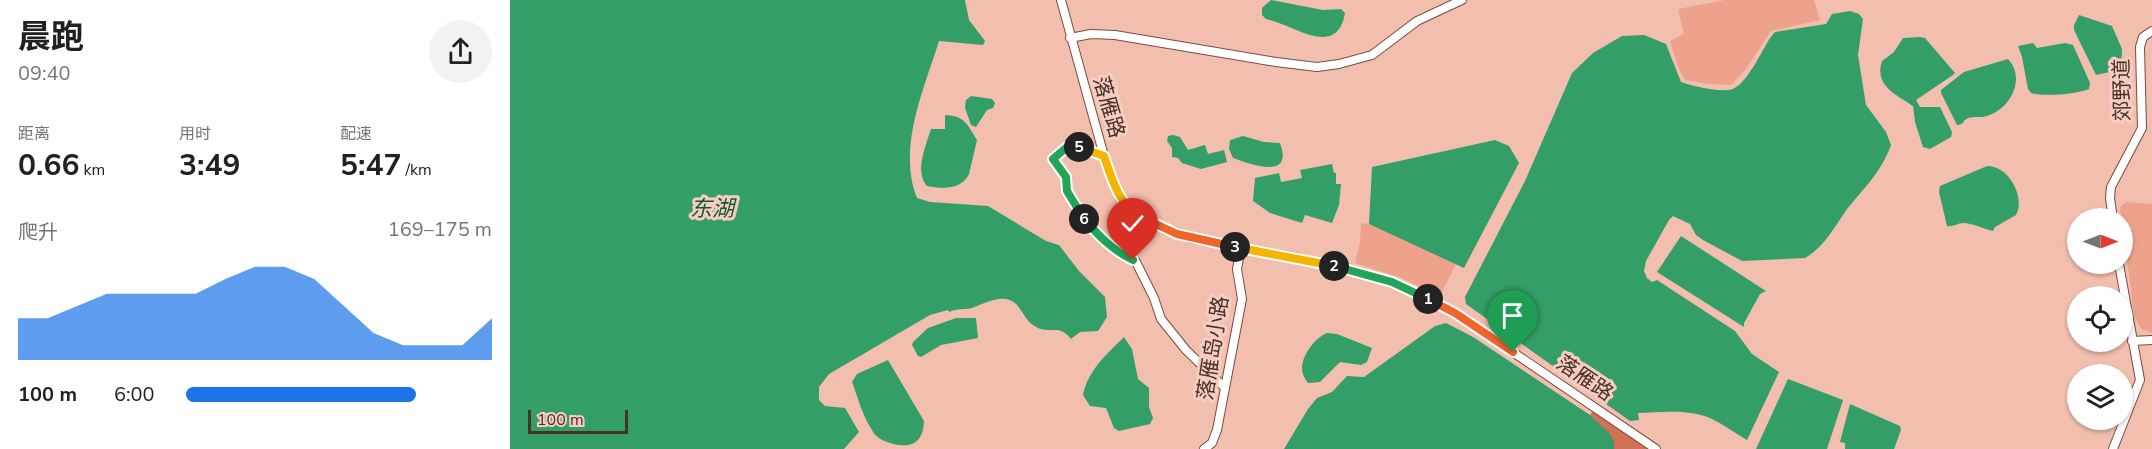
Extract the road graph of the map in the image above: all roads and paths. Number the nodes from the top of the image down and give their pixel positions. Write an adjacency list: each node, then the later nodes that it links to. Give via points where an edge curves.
1 (1061, 0): 4 (street, 落雁路)
2 (1462, 0): 4 (street, via 1416,21 1372,55 1317,67 1115,35)
3 (2152, 31): 6 (street, 郊野道, via 2143,37 2140,46 2142,128 2111,187)
4 (1070, 38): 5 (street, 落雁路)
5 (1104, 156): 7 (street, 落雁路, via 1120,198 1135,214 1177,234); 11 (street, via 1072,146 1053,159 1066,177 1067,191 1083,217 1104,241 1136,262 1161,319)
6 (2111, 208)
7 (1241, 248): 11 (street, 落雁岛小路, via 1238,269 1242,299); 13 (street, 落雁路, via 1392,282 1455,313)
8 (2152, 340): 9 (street)
9 (2133, 341)
10 (2133, 346): 14 (street, via 2140,380)
11 (1225, 388): 12 (street, 落雁岛小路, via 1214,438)
12 (1204, 449)
13 (1656, 449)
14 (2113, 449)

